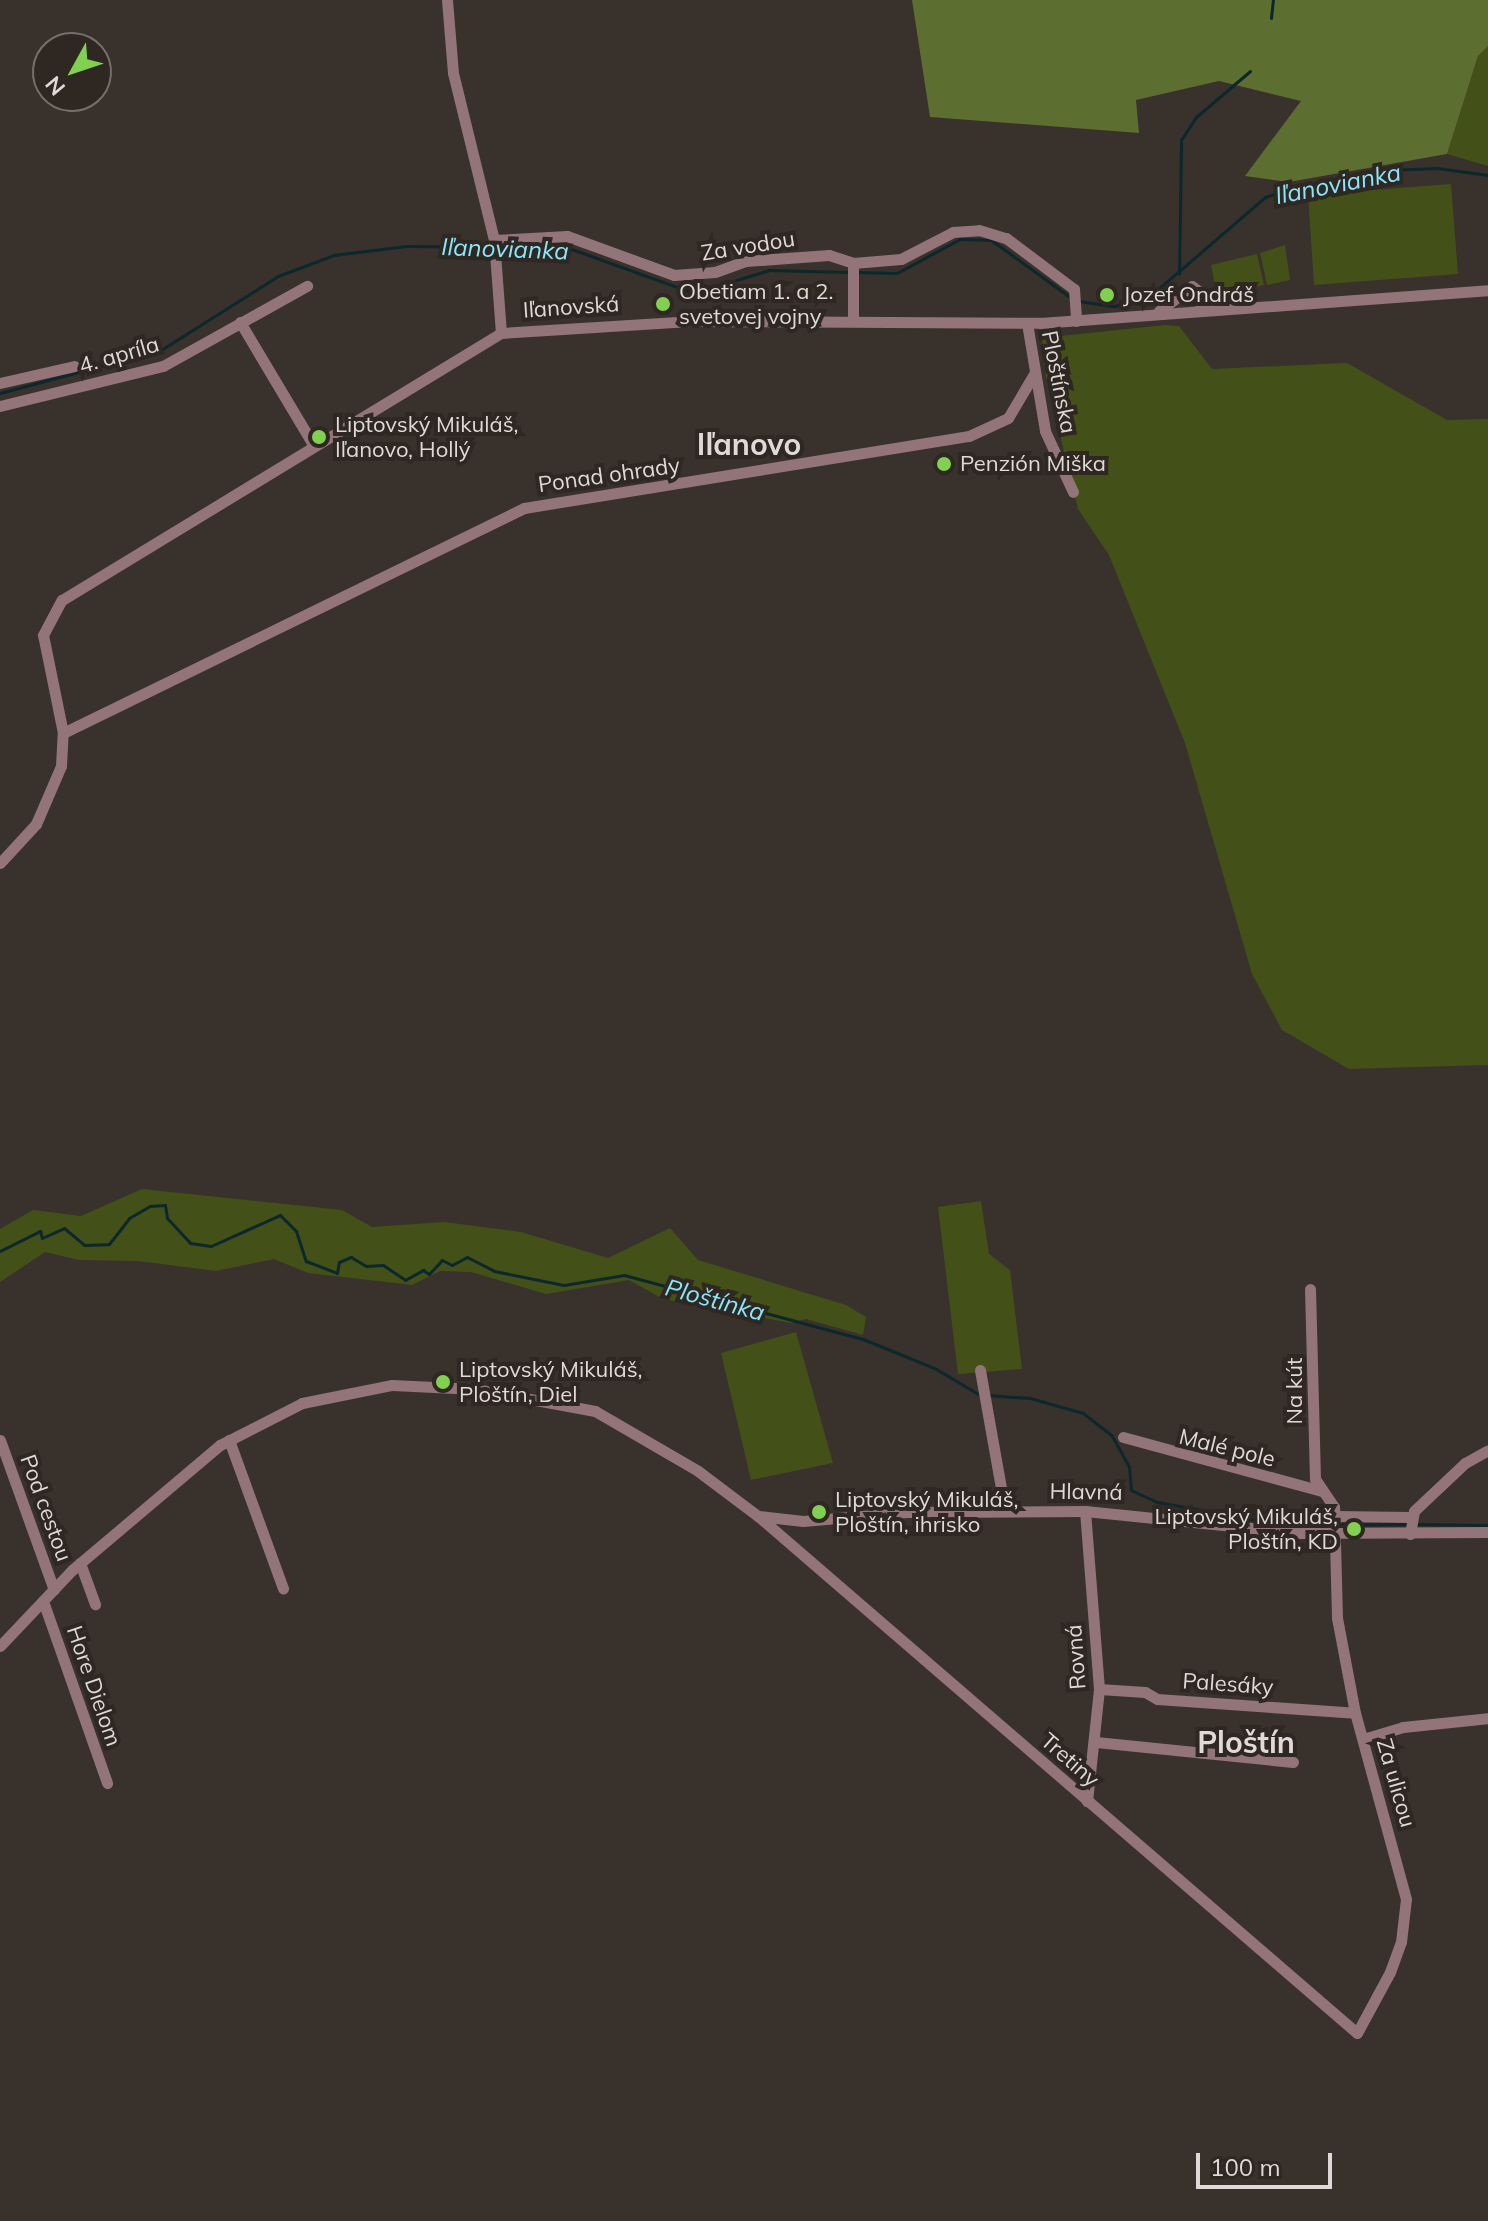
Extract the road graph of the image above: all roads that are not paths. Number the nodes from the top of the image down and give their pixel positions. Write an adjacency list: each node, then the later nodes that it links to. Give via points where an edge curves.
1 (447, 0): 2 (street, via 453,73)
2 (494, 246): 3 (street, Za vodou, via 567,236 674,275 715,272 746,261 829,255); 12 (street)
3 (853, 268): 8 (street); 9 (street, Za vodou, via 901,259 953,232 979,230 1013,242 1078,302)
4 (307, 286): 10 (street, 4. apríla)
5 (1488, 290): 6 (street, Iľanovská)
6 (1199, 310): 7 (street, Iľanovská); 7 (street, via 1205,296 1192,286)
7 (1159, 311): 9 (street, Iľanovská)
8 (853, 320): 11 (street, Iľanovská); 12 (street, Iľanovská, via 679,321)
9 (1076, 321): 11 (street, Iľanovská)
10 (240, 322): 16 (street, 4. apríla, via 163,366); 17 (street)
11 (1027, 323): 14 (street, Ploštínska)
12 (501, 333): 17 (street, Iľanovská)
13 (74, 366): 15 (street, 4. apríla)
14 (1034, 374): 18 (street, Ploštínska, via 1045,431); 19 (street, Ponad ohrady, via 1008,418 969,436 524,508)
15 (0, 383)
16 (0, 406)
17 (314, 446): 19 (street, Iľanovská, via 80,588 54,610 43,635 43,652)
18 (1073, 492)
19 (63, 733): 20 (street, Iľanovská, via 61,766 48,804)
20 (0, 863)
21 (1310, 1289): 27 (street, Na kút, via 1314,1473)
22 (980, 1370): 28 (street)
23 (1123, 1437): 27 (street, Malé pole)
24 (0, 1440): 36 (street, Pod cestou)
25 (229, 1440): 30 (street, Tretiny, via 265,1417 345,1391 392,1385 475,1389 604,1414 698,1471); 34 (street, Tretiny); 35 (street)
26 (1488, 1450): 32 (street, via 1465,1463)
27 (1322, 1491): 31 (street, Na kút)
28 (1005, 1511): 29 (street, Hlavná); 30 (street, Hlavná)
29 (1085, 1511): 31 (street, Hlavná); 40 (street, Rovná)
30 (758, 1516): 47 (street, Tretiny)
31 (1336, 1524): 32 (street); 32 (street, via 1350,1533); 41 (street, Za ulicou, via 1337,1618)
32 (1409, 1525): 33 (street)
33 (1488, 1532)
34 (80, 1563): 36 (street, Tretiny); 38 (street, Hore Dielom)
35 (283, 1588)
36 (54, 1590): 37 (street, Tretiny)
37 (43, 1601): 39 (street, Tretiny); 46 (street, Hore Dielom)
38 (95, 1604)
39 (0, 1646)
40 (1099, 1689): 41 (street, Palesáky, via 1145,1692 1157,1699); 44 (street, Rovná)
41 (1355, 1713): 43 (street, Za ulicou)
42 (1488, 1718): 43 (street, via 1403,1727)
43 (1363, 1739): 48 (street, Za ulicou, via 1406,1899 1401,1942)
44 (1096, 1742): 45 (street); 47 (street, Rovná)
45 (1293, 1762)
46 (107, 1783)
47 (1087, 1801): 48 (street, Tretiny)
48 (1357, 2033)

